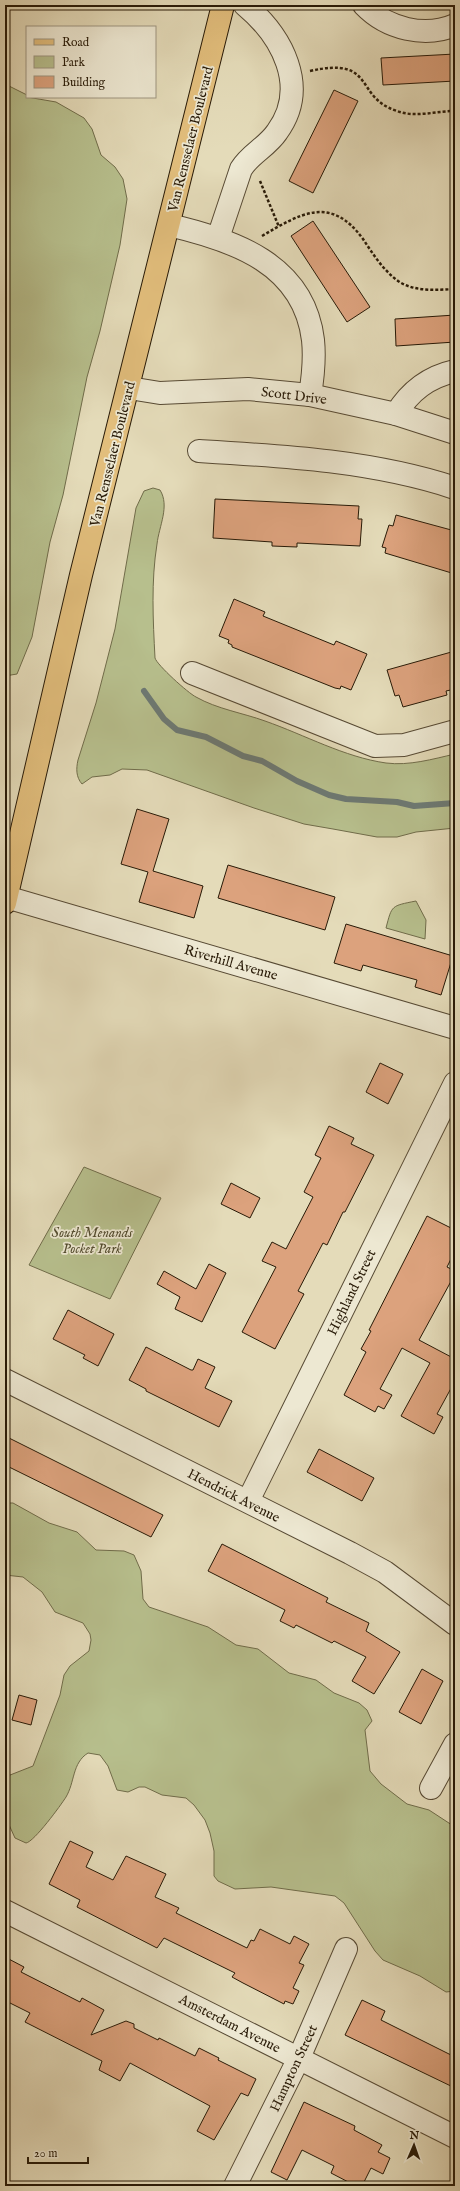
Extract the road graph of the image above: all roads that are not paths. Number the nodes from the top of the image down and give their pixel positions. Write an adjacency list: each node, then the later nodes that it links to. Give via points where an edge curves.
1 (223, 5): 5 (main road, Van Rensselaer Boulevard)
2 (245, 5): 6 (street, via 259,17 279,42 288,64 291,100 285,119 272,139 250,158 238,176)
3 (364, 5): 4 (street, via 379,18 402,28 434,31)
4 (455, 25)
5 (169, 225): 6 (street); 8 (main road, Van Rensselaer Boulevard)
6 (218, 238): 9 (street, via 268,264 281,274 297,294 313,340 314,361)
7 (455, 371): 10 (street, via 432,377 405,400)
8 (129, 388): 9 (street, Scott Drive, via 160,393 248,390); 16 (main road, Van Rensselaer Boulevard, via 81,575)
9 (310, 395): 10 (street, Scott Drive)
10 (396, 414): 11 (street, Scott Drive)
11 (455, 433)
12 (199, 451): 13 (street, via 322,461)
13 (454, 484)
14 (192, 673): 15 (street, via 366,744 393,746)
15 (455, 731)
16 (6, 900): 17 (street, Riverhill Avenue)
17 (455, 1028)
18 (455, 1083): 20 (street, Highland Street)
19 (5, 1380): 20 (street, Hendrick Avenue)
20 (248, 1501): 21 (street, Hendrick Avenue, via 385,1572)
21 (455, 1624)
22 (455, 1744): 23 (street)
23 (431, 1788)
24 (5, 1911): 26 (street, Amsterdam Avenue)
25 (346, 1949): 26 (street, Hampton Street)
26 (299, 2058): 27 (street, Amsterdam Avenue); 28 (street, Hampton Street)
27 (455, 2137)
28 (235, 2186)

